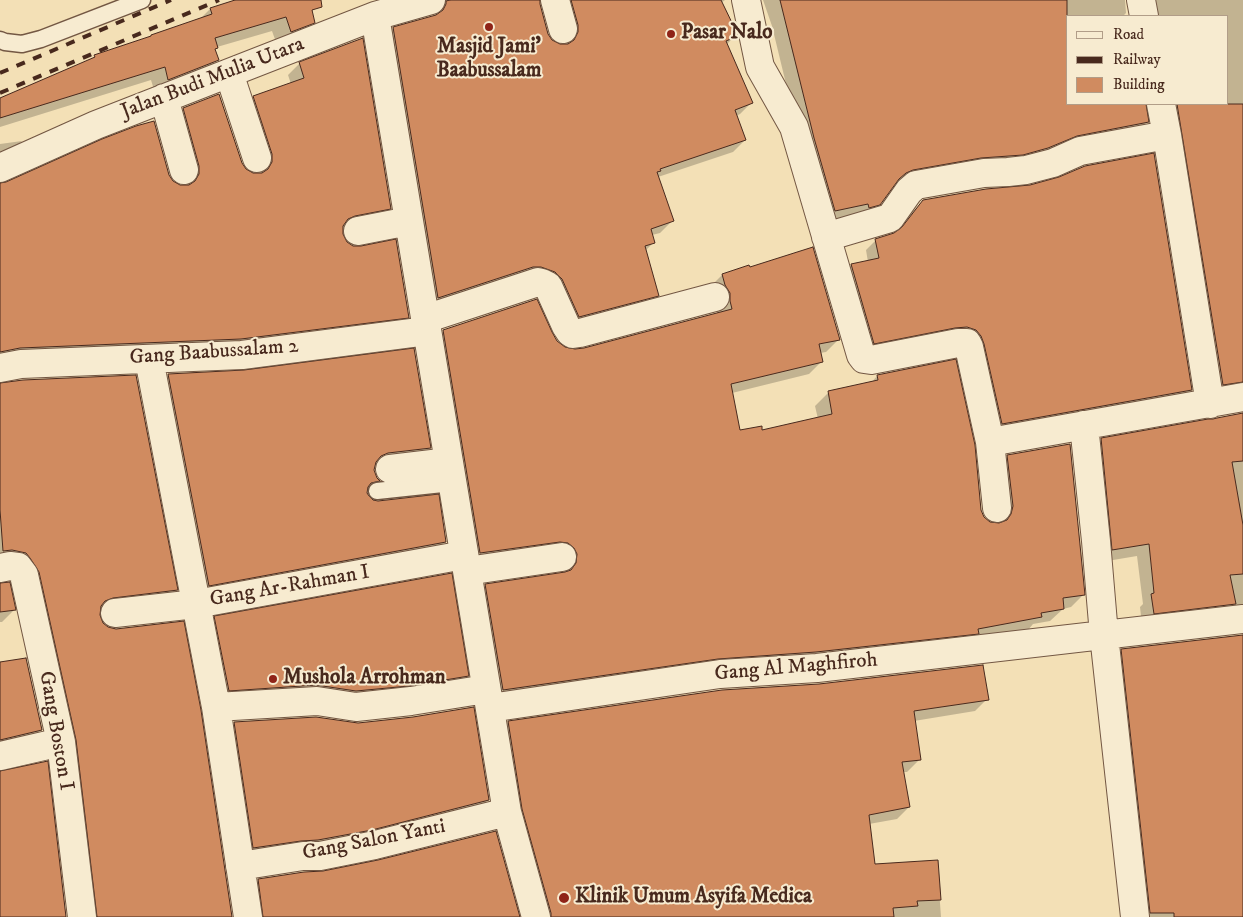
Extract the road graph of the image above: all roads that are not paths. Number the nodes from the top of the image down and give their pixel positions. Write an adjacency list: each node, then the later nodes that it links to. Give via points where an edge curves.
1 (142, 0): 9 (lane, via 41,39 22,44)
2 (431, 0): 7 (street, Jalan Budi Mulia Utara)
3 (555, 0): 8 (street)
4 (746, 0): 19 (street, via 760,67 794,127)
5 (1141, 0): 6 (street)
6 (1144, 15)
7 (375, 16): 10 (street, Jalan Budi Mulia Utara); 17 (street)
8 (564, 29)
9 (0, 40)
10 (229, 73): 11 (street, Jalan Budi Mulia Utara); 14 (street)
11 (164, 98): 15 (street, Jalan Budi Mulia Utara); 16 (street)
12 (1161, 105): 13 (street)
13 (1167, 135): 19 (street, via 1080,151 1026,170 984,173 916,185 890,218); 25 (street)
14 (257, 158)
15 (0, 168)
16 (184, 170)
17 (408, 221): 18 (street); 21 (street)
18 (358, 231)
19 (826, 237): 27 (street, via 862,357 871,360 967,343)
20 (715, 297): 21 (street, Gang Baabussalam 2, via 573,334 568,330 548,286 538,282)
21 (426, 325): 22 (street, Gang Baabussalam 2, via 242,355); 28 (street)
22 (149, 359): 23 (street, Gang Baabussalam 2, via 20,364); 34 (street)
23 (0, 368)
24 (1243, 397): 25 (street)
25 (1210, 404): 26 (street)
26 (1084, 426): 27 (street); 37 (street)
27 (990, 442): 30 (street)
28 (451, 473): 29 (street); 32 (street)
29 (384, 480)
30 (997, 508)
31 (562, 557): 32 (street, Gang Ar-Rahman I)
32 (466, 563): 34 (street, Gang Ar-Rahman I); 38 (street)
33 (0, 568): 40 (street, Gang Boston I, via 18,567 24,575)
34 (196, 604): 35 (street, Gang Ar-Rahman I); 39 (street)
35 (115, 613)
36 (1243, 619): 37 (street, Gang Al Maghfiroh)
37 (1104, 636): 38 (street, Gang Al Maghfiroh, via 817,668 720,674); 47 (street)
38 (488, 698): 39 (street, Gang Al Maghfiroh, via 356,707 317,701); 42 (street)
39 (216, 707): 43 (street)
40 (61, 742): 41 (street); 44 (street, Gang Boston I)
41 (0, 756)
42 (507, 812): 43 (street, Gang Salon Yanti, via 375,846); 46 (street)
43 (240, 866): 45 (street)
44 (82, 917)
45 (248, 917)
46 (536, 917)
47 (1135, 917)

